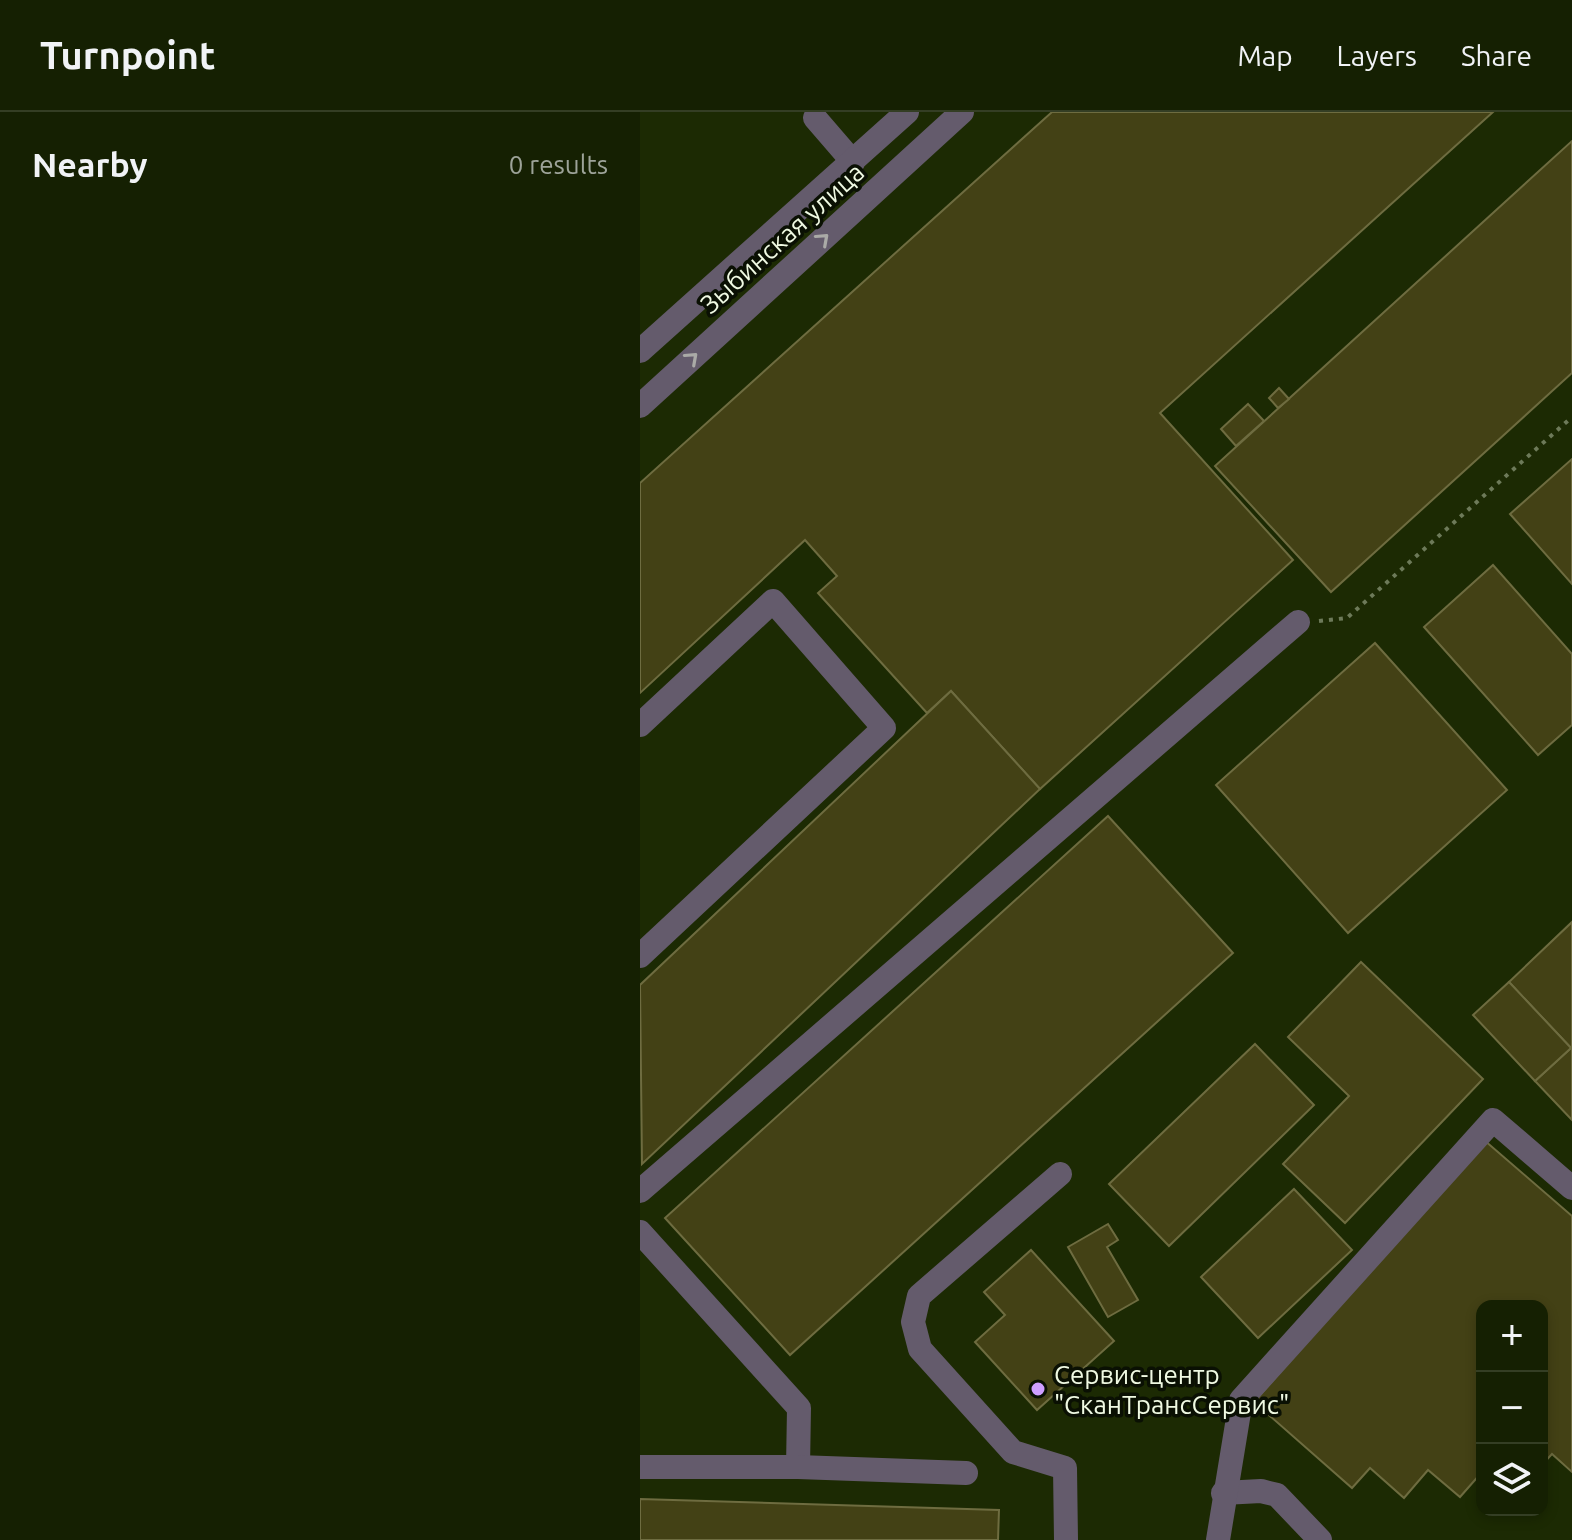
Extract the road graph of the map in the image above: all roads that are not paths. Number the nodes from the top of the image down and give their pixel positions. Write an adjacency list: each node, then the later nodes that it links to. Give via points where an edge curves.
1 (907, 112): 4 (street, Зыбинская улица)
2 (962, 112): 6 (street, Зыбинская улица, one-way to 2)
3 (815, 118): 4 (street)
4 (853, 162): 5 (street, Зыбинская улица)
5 (770, 237): 6 (street); 7 (street, Зыбинская улица)
6 (795, 264): 8 (street, Зыбинская улица, one-way to 6)
7 (640, 351)
8 (640, 406)
9 (1298, 622): 14 (street)
10 (640, 725): 11 (street, via 773,601 884,728)
11 (640, 956)
12 (1060, 1174): 20 (street, via 919,1296 913,1322 920,1349 1013,1452 1065,1468)
13 (1572, 1188): 19 (street, via 1493,1120 1241,1400)
14 (640, 1191)
15 (640, 1232): 17 (street, via 799,1408)
16 (640, 1467): 17 (street)
17 (798, 1467): 18 (street)
18 (966, 1473)
19 (1223, 1493): 21 (street); 22 (street, via 1277,1495)
20 (1066, 1540)
21 (1218, 1540)
22 (1320, 1540)

